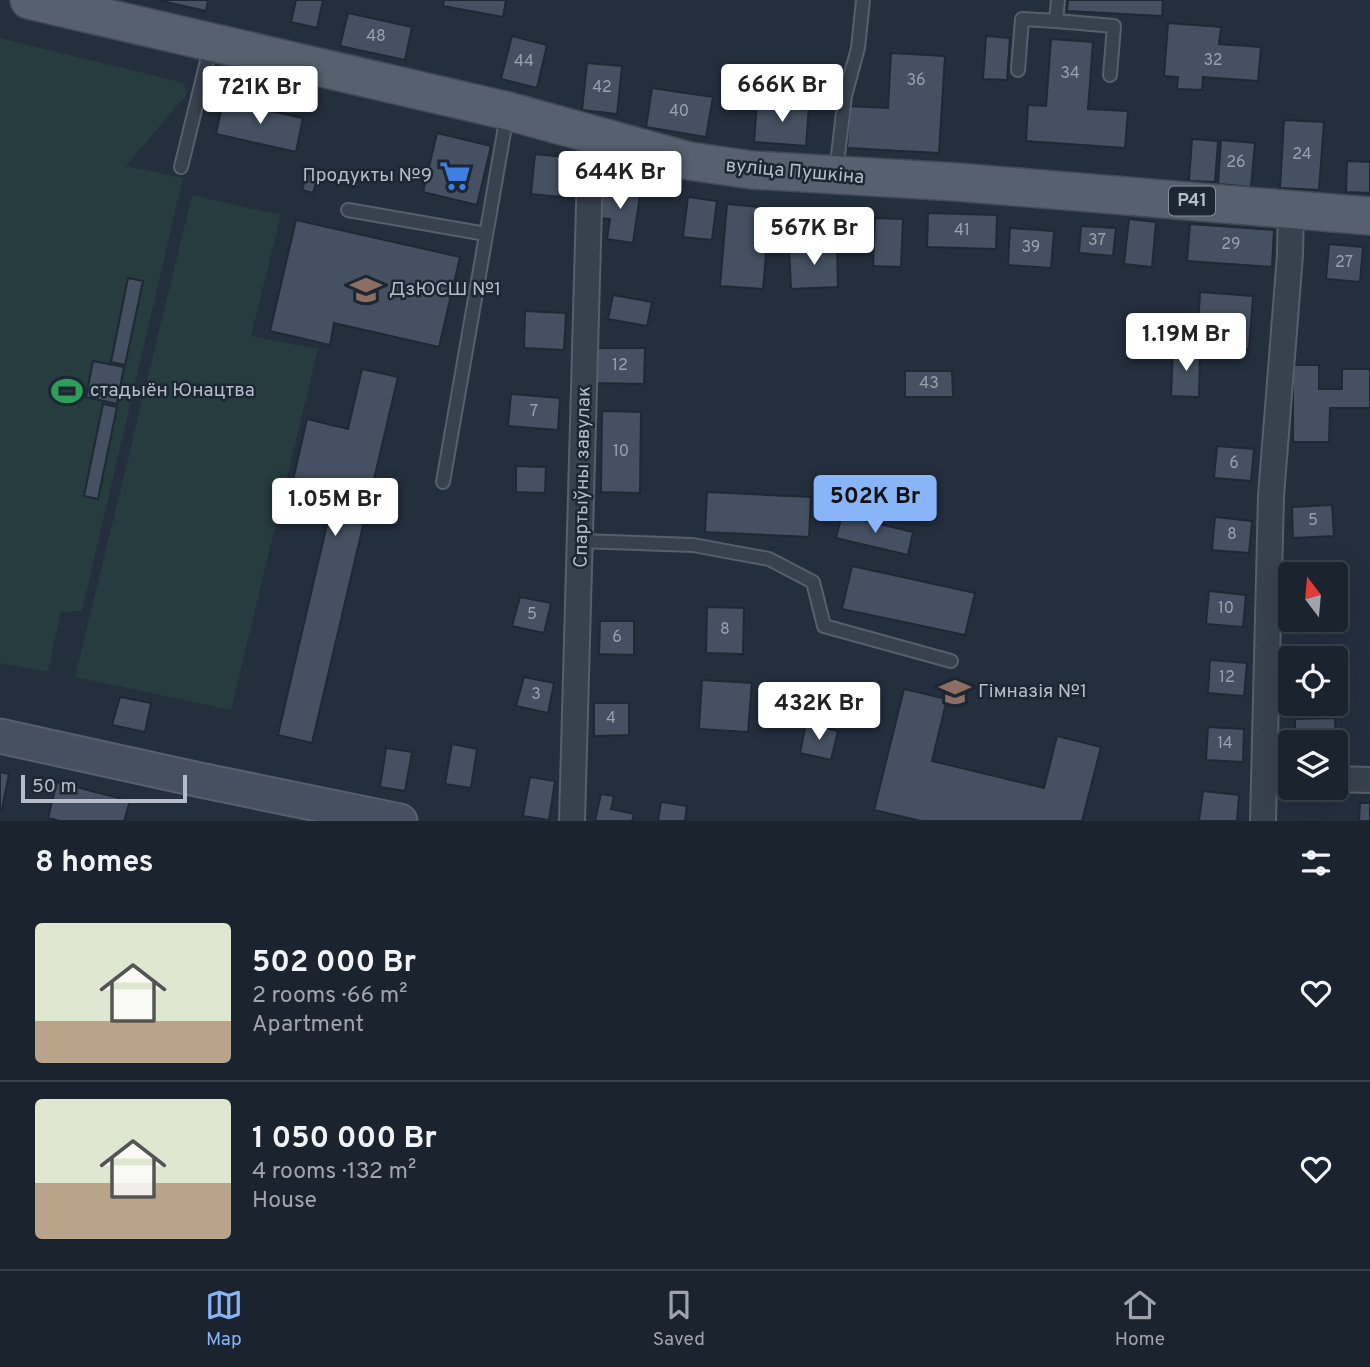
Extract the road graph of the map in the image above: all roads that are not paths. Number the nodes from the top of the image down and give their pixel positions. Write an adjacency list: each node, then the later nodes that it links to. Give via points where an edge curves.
1 (29, 0): 4 (main road, вуліца Пушкіна / Р41)
2 (863, 0): 12 (lane)
3 (1058, 0): 5 (lane)
4 (113, 10): 6 (main road, вуліца Пушкіна / Р41)
5 (1056, 21): 7 (lane, via 1022,19); 8 (lane, via 1114,26)
6 (212, 42): 9 (main road, вуліца Пушкіна / Р41); 11 (lane)
7 (1018, 70)
8 (1110, 75)
9 (508, 111): 10 (main road, вуліца Пушкіна / Р41); 16 (lane)
10 (591, 134): 12 (main road, вуліца Пушкіна / Р41, via 689,161); 18 (street, Спартыўны завулак)
11 (181, 167)
12 (835, 176): 14 (main road, вуліца Пушкіна / Р41, via 1093,192)
13 (348, 210): 16 (lane)
14 (1291, 211): 15 (main road, вуліца Пушкіна / Р41); 21 (street, via 1271,496)
15 (1370, 216)
16 (486, 234): 17 (lane)
17 (443, 482)
18 (581, 541): 19 (lane, via 693,545 769,559 813,582 824,626); 26 (street, Спартыўны завулак)
19 (951, 661)
20 (0, 736): 25 (street)
21 (1264, 776): 22 (street); 27 (street)
22 (1278, 777)
23 (1348, 779): 24 (street)
24 (1370, 780)
25 (400, 821)
26 (572, 821)
27 (1263, 821)

